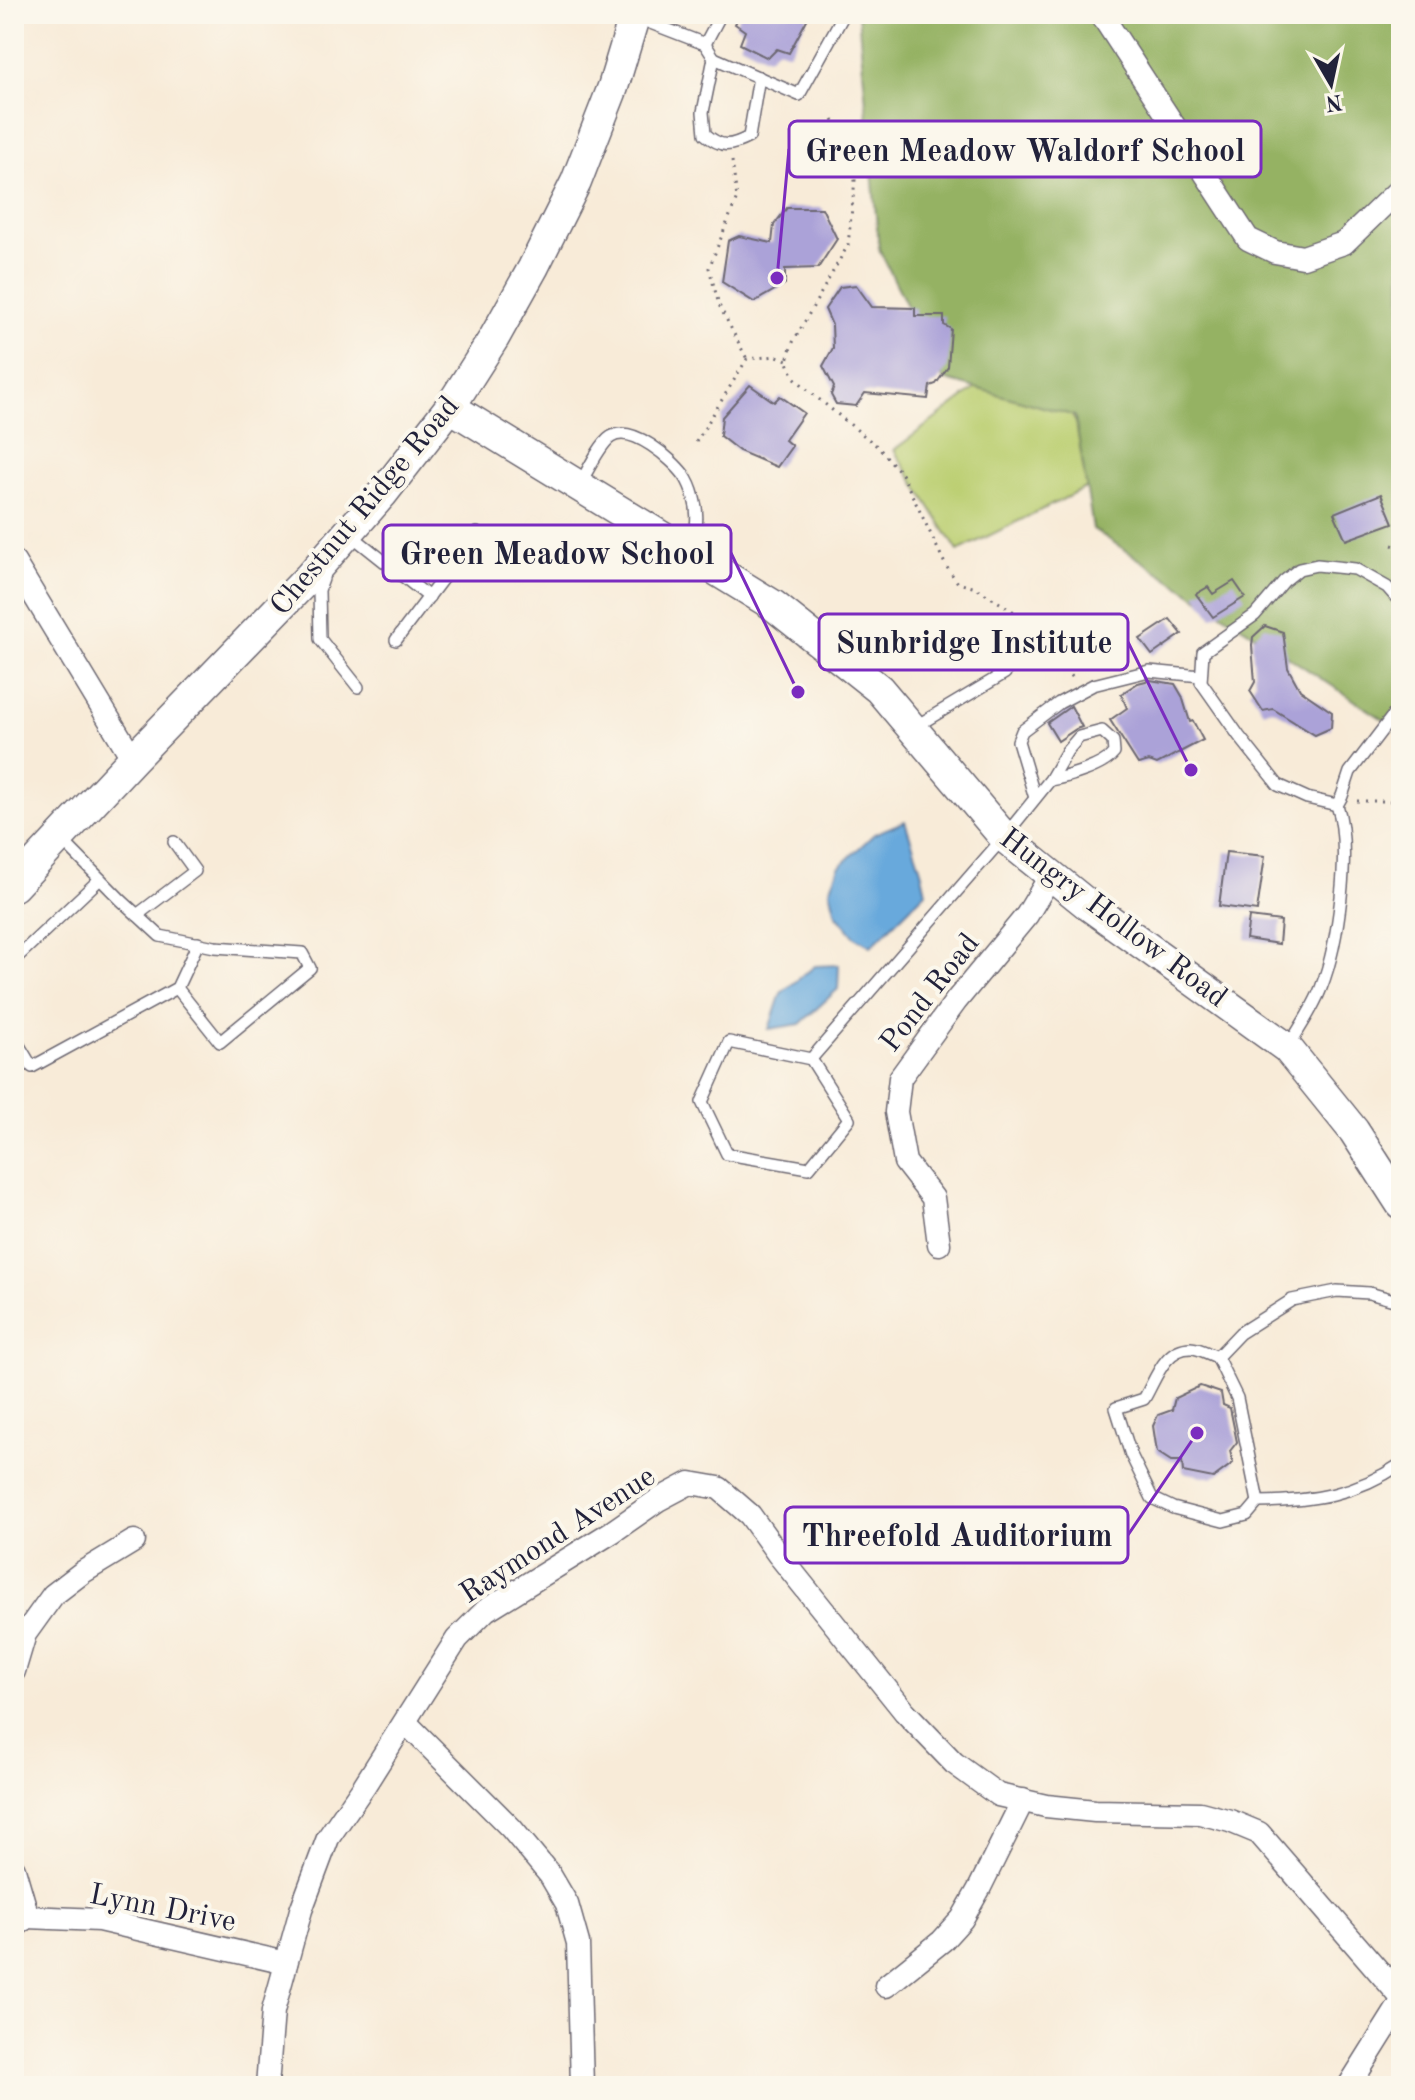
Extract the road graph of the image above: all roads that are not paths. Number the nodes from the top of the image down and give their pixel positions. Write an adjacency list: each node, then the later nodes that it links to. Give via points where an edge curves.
1 (721, 14): 5 (lane)
2 (844, 14): 7 (lane, via 799,95)
3 (1101, 14): 8 (street, via 1248,239 1303,257 1344,243)
4 (635, 15): 5 (lane); 9 (street, Chestnut Ridge Road, via 576,182 494,338)
5 (705, 44): 6 (lane)
6 (714, 58): 7 (lane); 7 (lane, via 703,112 705,134 717,144 749,137)
7 (759, 77)
8 (1401, 188)
9 (450, 407): 10 (street, Hungry Hollow Road); 11 (street, Chestnut Ridge Road)
10 (579, 486): 13 (street, Hungry Hollow Road); 13 (lane, via 613,435 631,435 648,444 668,458 691,488 698,522)
11 (348, 532): 15 (street, Chestnut Ridge Road); 16 (lane)
12 (477, 533): 16 (lane)
13 (690, 554): 23 (street, Hungry Hollow Road, via 773,605 879,689)
14 (14, 562): 24 (street)
15 (317, 568): 21 (lane, via 323,579 320,639); 24 (street, Chestnut Ridge Road)
16 (429, 597): 18 (lane)
17 (1401, 603): 20 (lane, via 1387,587 1355,569 1299,569 1255,615 1203,652)
18 (396, 640)
19 (1005, 673): 23 (lane)
20 (1201, 676): 26 (lane, via 1149,671 1093,685 1059,703 1022,731 1018,741); 27 (lane, via 1278,785)
21 (358, 687)
22 (1401, 705): 27 (lane, via 1350,772)
23 (912, 728): 29 (street, Hungry Hollow Road)
24 (133, 759): 28 (street, Chestnut Ridge Road)
25 (1050, 780): 25 (lane, Pond Road, via 1109,760 1113,741 1102,731 1079,737); 26 (lane, Pond Road)
26 (1035, 798): 29 (lane, Pond Road)
27 (1337, 805): 39 (lane, via 1343,854 1334,943 1319,992)
28 (60, 837): 32 (lane); 33 (street, Chestnut Ridge Road)
29 (1004, 837): 31 (street, Hungry Hollow Road); 40 (lane, Pond Road)
30 (174, 842): 34 (lane, via 195,871)
31 (1051, 875): 39 (street, Hungry Hollow Road); 42 (street, Pond Road, via 1027,915 900,1078 896,1112 905,1162 933,1198)
32 (100, 879): 34 (lane); 36 (lane)
33 (14, 886)
34 (137, 915): 35 (lane, via 160,936)
35 (198, 943): 37 (lane); 37 (lane, via 302,953 310,968 220,1042)
36 (14, 960)
37 (177, 988): 38 (lane, via 32,1067)
38 (14, 1037)
39 (1287, 1048): 41 (street, Hungry Hollow Road, via 1354,1131)
40 (811, 1059): 40 (lane, via 849,1119 809,1168 727,1154 702,1102 729,1042)
41 (1401, 1204)
42 (939, 1244)
43 (1401, 1302): 44 (lane, via 1337,1291 1292,1300 1240,1333)
44 (1217, 1357): 46 (lane, via 1237,1398); 46 (lane, via 1194,1348 1176,1351 1144,1399 1116,1408 1124,1438 1152,1498 1223,1521 1247,1515)
45 (1401, 1464): 46 (lane, via 1345,1493)
46 (1258, 1502)
47 (134, 1541): 48 (street, via 53,1595 25,1634)
48 (14, 1671)
49 (405, 1722): 50 (street, Raymond Avenue, via 457,1639 486,1610 690,1483 719,1488 750,1515 899,1704 954,1763 998,1795); 53 (street, Raymond Avenue, via 328,1838); 58 (street, via 511,1828 567,1904 578,1943)
50 (1023, 1800): 54 (street, via 962,1919); 55 (street, Raymond Avenue, via 1095,1811 1200,1813 1259,1833)
51 (14, 1869): 52 (street)
52 (21, 1922): 53 (street, Lynn Drive, via 99,1920)
53 (286, 1963): 57 (street, Raymond Avenue, via 273,2011)
54 (886, 1986)
55 (1401, 1997)
56 (1401, 2003): 59 (street)
57 (267, 2086)
58 (582, 2086)
59 (1349, 2086)

